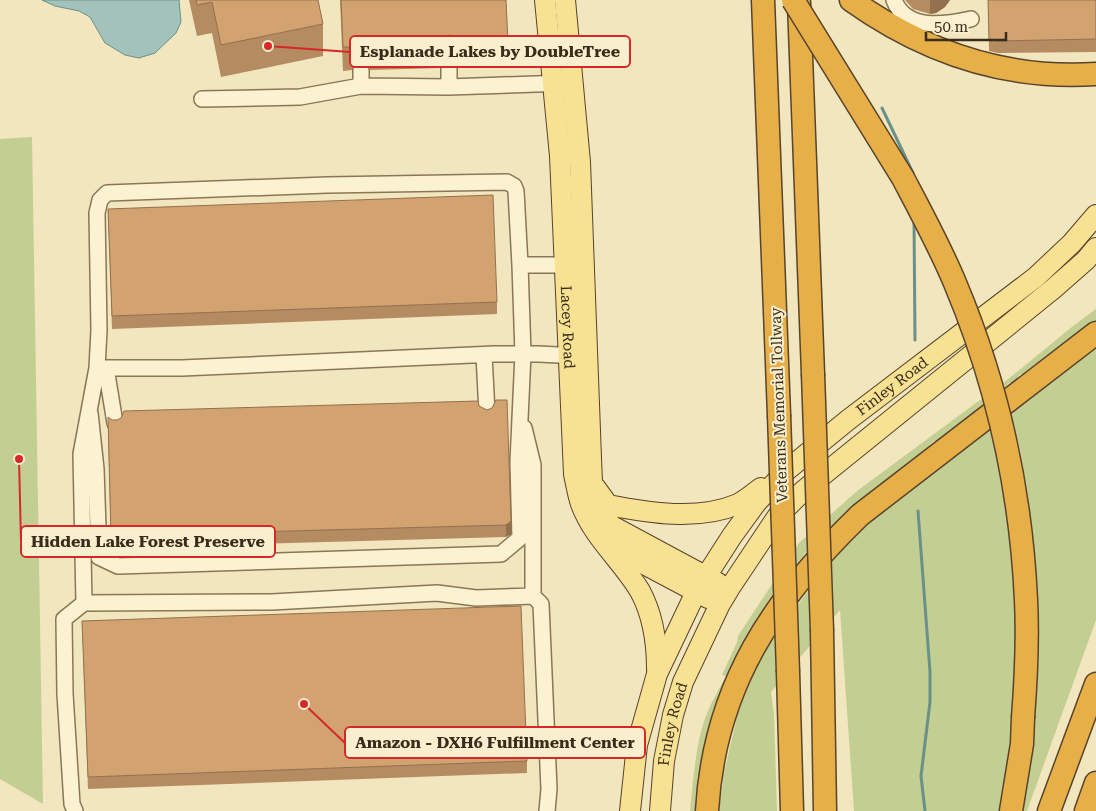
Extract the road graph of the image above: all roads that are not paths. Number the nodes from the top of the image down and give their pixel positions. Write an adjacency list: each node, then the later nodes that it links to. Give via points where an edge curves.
1 (545, 0): 12 (main road, Lacey Road)
2 (565, 0): 12 (main road, Lacey Road)
3 (792, 0): 48 (highway, bridge, via 912,195 955,283 985,365 1007,450 1023,551 1027,662 1020,754)
4 (799, 0): 36 (highway, bridge)
5 (851, 0): 11 (highway, via 882,22 957,56 1026,72)
6 (894, 0): 8 (lane, via 897,9 922,23)
7 (762, 7): 45 (highway, Veterans Memorial Tollway, bridge, via 780,415)
8 (971, 19)
9 (449, 68): 14 (lane)
10 (361, 70): 13 (lane)
11 (1096, 74)
12 (563, 83): 14 (lane); 19 (main road, Lacey Road, via 580,162)
13 (361, 86): 14 (lane); 15 (lane, via 300,97)
14 (449, 87)
15 (202, 99)
16 (1096, 215): 29 (main road, Finley Road, via 1036,277 850,418)
17 (1096, 248): 34 (main road, Finley Road, via 1054,289 803,491 778,517)
18 (520, 265): 19 (lane); 21 (lane); 24 (lane, via 516,191 507,182 107,193 100,200 97,213)
19 (574, 265): 23 (main road, Lacey Road)
20 (1096, 333): 44 (highway, via 860,515 802,575 753,646 739,674 718,738 710,773)
21 (523, 354): 22 (lane); 23 (lane); 25 (lane)
22 (484, 355): 24 (lane, via 182,368); 27 (lane)
23 (579, 356): 30 (main road, Lacey Road); 31 (main road, Lacey Road, via 574,474 581,505)
24 (102, 368): 26 (lane); 28 (lane)
25 (520, 410): 26 (lane, via 520,538 501,554 118,566 99,557); 33 (lane, via 533,465)
26 (90, 413): 35 (lane, via 81,454)
27 (487, 413)
28 (115, 423)
29 (787, 470): 30 (main road, via 740,503 714,512 684,514 608,505); 32 (main road, Finley Road, via 756,503)
30 (592, 482): 32 (main road, Lacey Road, via 598,510 612,526)
31 (606, 544): 32 (main road, Lacey Road); 37 (main road, via 646,604 657,647)
32 (701, 584): 34 (main road); 37 (main road, Finley Road)
33 (533, 596): 35 (lane, via 476,598 437,592 272,602); 41 (lane, via 541,604 549,789)
34 (724, 596): 43 (main road, Finley Road, via 683,682 673,715 664,761)
35 (84, 603): 40 (lane, via 64,619 65,694)
36 (823, 672): 46 (highway); 47 (highway)
37 (657, 674): 42 (main road, Finley Road, via 637,745)
38 (1096, 684): 49 (highway)
39 (1096, 783): 50 (highway)
40 (75, 811)
41 (547, 811)
42 (630, 811)
43 (660, 811)
44 (707, 811)
45 (792, 811)
46 (824, 811)
47 (840, 811)
48 (1011, 811)
49 (1049, 811)
50 (1086, 811)

